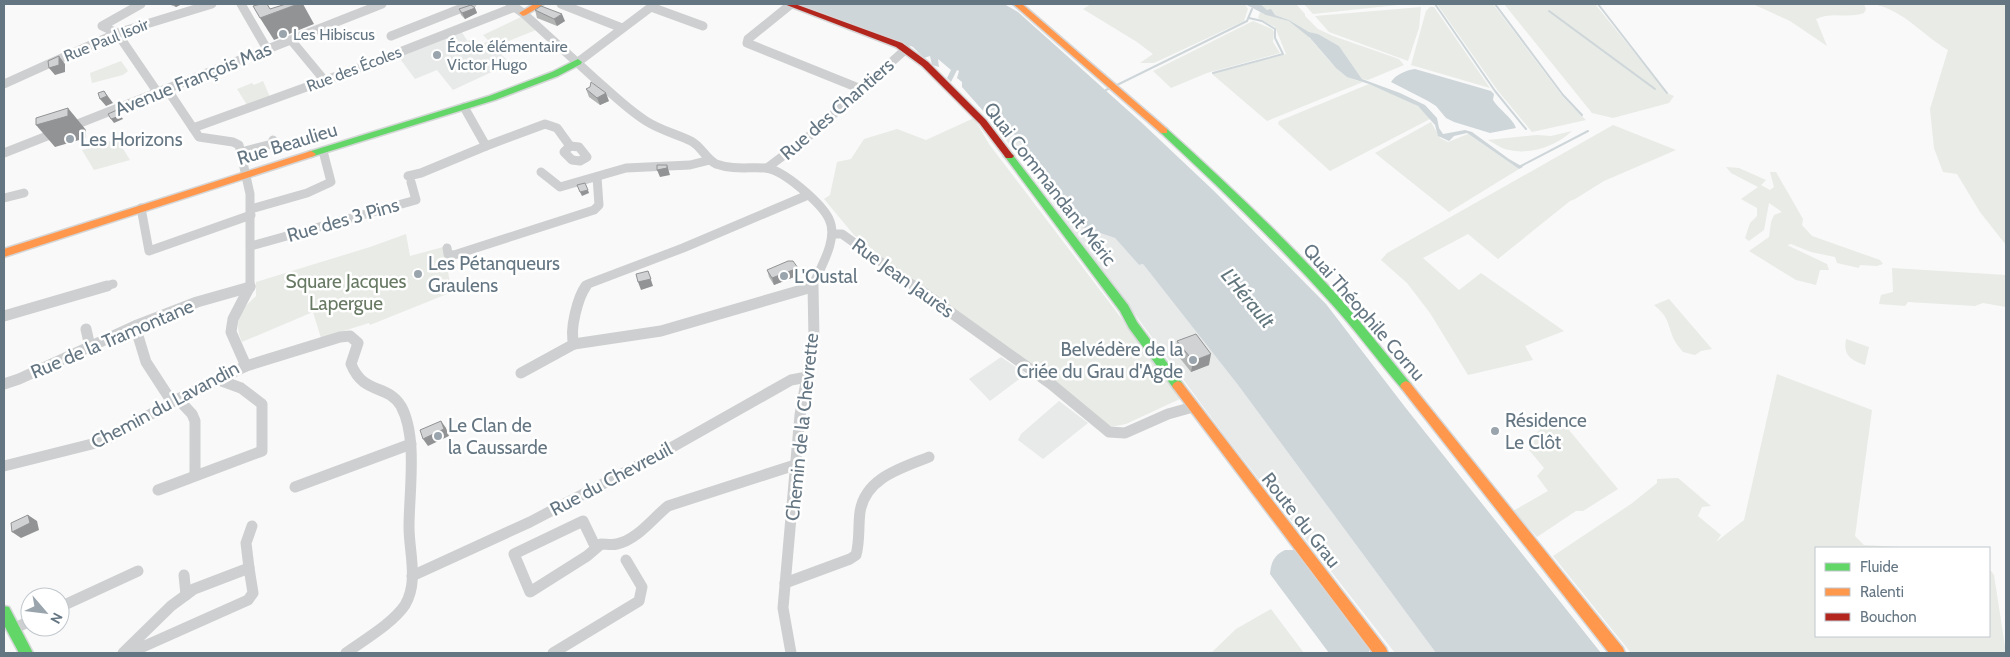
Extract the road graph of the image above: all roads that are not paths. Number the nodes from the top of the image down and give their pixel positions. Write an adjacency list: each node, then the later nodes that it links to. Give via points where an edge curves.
1 (141, 4): 19 (street, via 102,26)
2 (186, 4): 15 (street)
3 (212, 4): 15 (street, Rue Paul Isoir)
4 (241, 4): 22 (street)
5 (382, 4): 21 (street, Avenue François Mas)
6 (472, 4): 20 (street)
7 (540, 4): 14 (street)
8 (561, 4): 17 (street)
9 (637, 4): 13 (street)
10 (789, 4): 23 (street, Quai Commandant Méric); 27 (street, via 748,39 747,44)
11 (1017, 4): 18 (street, Quai Théophile Cornu)
12 (1021, 4): 18 (street, Quai Théophile Cornu, via 1040,18)
13 (652, 7): 16 (street); 17 (street)
14 (516, 8): 24 (street, Rue Jean Jaurès); 25 (street, Rue des Écoles)
15 (162, 18): 19 (street, Rue Paul Isoir)
16 (703, 26)
17 (622, 28): 24 (street)
18 (1047, 28): 95 (street, Quai Théophile Cornu, via 1225,188 1331,295)
19 (116, 33): 26 (street, Rue Paul Isoir); 28 (street)
20 (391, 36)
21 (291, 40): 22 (street, Avenue François Mas); 25 (street)
22 (267, 49): 28 (street, Avenue François Mas)
23 (906, 49): 27 (street, Rue des Chantiers); 65 (street, Quai Commandant Méric, via 983,122 1124,308)
24 (578, 62): 29 (street, Rue Beaulieu, via 550,76); 37 (street, Rue Jean Jaurès, via 639,116 661,130 693,142)
25 (325, 81): 30 (street, Rue des Écoles)
26 (4, 84)
27 (861, 89): 38 (street, Rue des Chantiers, via 808,137)
28 (163, 91): 30 (street); 36 (street, Avenue François Mas)
29 (464, 107): 32 (street); 34 (street, Rue Beaulieu)
30 (193, 128): 35 (street, via 199,137 237,143)
31 (273, 140): 35 (street, via 272,144)
32 (486, 146): 33 (street, via 549,124 558,129); 48 (street, Rue des 3 Pins, via 410,179 416,200)
33 (570, 146)
34 (323, 151): 40 (street, Rue Beaulieu); 46 (street, via 329,184)
35 (240, 152): 40 (street)
36 (4, 153)
37 (710, 160): 38 (street, Rue Jean Jaurès, via 739,169); 41 (street, via 690,165 626,168)
38 (767, 168): 43 (street, Rue Jean Jaurès, via 782,174)
39 (541, 172): 41 (street, via 560,187)
40 (245, 175): 45 (street, Rue Beaulieu); 46 (street)
41 (597, 177): 49 (street, via 599,205 594,210 454,255 448,254)
42 (24, 193): 44 (street)
43 (808, 195): 47 (street, Rue Jean Jaurès, via 829,218); 57 (street, via 588,284 581,295 572,338)
44 (4, 198)
45 (141, 208): 46 (street, via 149,251); 50 (street, Rue Beaulieu)
46 (251, 212): 48 (street)
47 (832, 234): 52 (street, Chemin de la Chevrette, via 831,244); 65 (street, Rue Jean Jaurès, via 842,234 1051,384 1109,432 1125,433)
48 (251, 246): 53 (street)
49 (447, 248)
50 (4, 253)
51 (113, 284): 54 (street)
52 (812, 287): 57 (street, via 661,331); 61 (street, Chemin de la Chevrette, via 814,339)
53 (250, 288): 55 (street, Rue de la Tramontane, via 197,302); 59 (street, Chemin du Lavandin, via 231,325 232,338)
54 (4, 316)
55 (135, 326): 58 (street, Rue de la Tramontane); 64 (street, via 146,362)
56 (86, 329): 58 (street)
57 (574, 344): 60 (street)
58 (90, 347): 63 (street, Rue de la Tramontane)
59 (246, 366): 62 (street, Chemin du Lavandin); 66 (street, via 350,336 358,343 351,364 355,374 367,386 392,395 401,407)
60 (521, 373)
61 (807, 377): 68 (street, Chemin de la Chevrette); 79 (street, Rue du Chevreuil, via 791,380 530,522)
62 (219, 380): 64 (street, Chemin du Lavandin); 70 (street, via 241,388 262,404 262,451)
63 (4, 384)
64 (175, 401): 69 (street, Chemin du Lavandin, via 104,441); 70 (street, via 192,414 195,421)
65 (1193, 407): 94 (street, Route du Grau)
66 (411, 444): 71 (street); 79 (street, via 409,528)
67 (929, 456): 80 (street, via 891,471 861,500 856,555)
68 (795, 465): 74 (street, via 668,506 627,540 601,544); 80 (street, Chemin de la Chevrette)
69 (4, 466)
70 (194, 475): 72 (street)
71 (295, 487)
72 (158, 490)
73 (252, 526): 76 (street, via 246,542)
74 (596, 548): 74 (street, via 530,592 514,554 583,521)
75 (626, 560): 92 (street, via 642,587 639,601)
76 (248, 568): 81 (street); 87 (street, via 253,593 248,600)
77 (138, 571): 82 (street)
78 (184, 575): 81 (street)
79 (412, 576): 91 (street, via 411,592 404,606)
80 (785, 583): 93 (street, Chemin de la Chevrette, via 783,608)
81 (186, 595): 84 (street)
82 (70, 602)
83 (4, 612): 86 (street)
84 (153, 624): 87 (street); 89 (street)
85 (20, 626): 86 (street)
86 (13, 629): 88 (street)
87 (164, 639): 90 (street)
88 (26, 653)
89 (123, 653)
90 (129, 653)
91 (346, 653)
92 (553, 653)
93 (792, 653)
94 (1381, 653)
95 (1618, 653)

